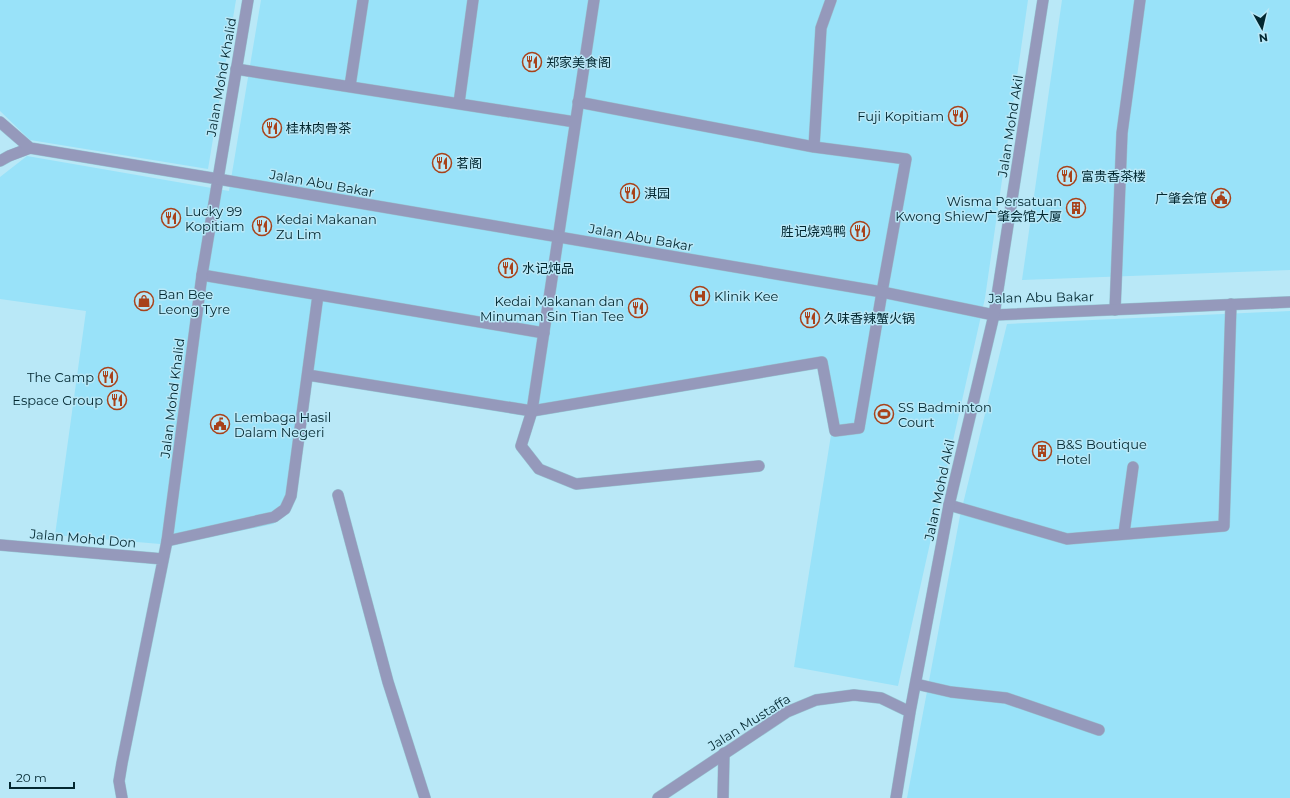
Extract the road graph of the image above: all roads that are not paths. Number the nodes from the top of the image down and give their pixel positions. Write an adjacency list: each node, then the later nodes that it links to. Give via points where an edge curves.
1 (248, 0): 8 (street, Jalan Mohd Khalid)
2 (363, 0): 9 (street)
3 (473, 0): 11 (street)
4 (594, 0): 10 (street)
5 (832, 0): 14 (street, via 821,28)
6 (1044, 0): 25 (street, Jalan Mohd Akil)
7 (1140, 0): 24 (street, via 1122,133)
8 (236, 69): 9 (street); 17 (street, Jalan Mohd Khalid)
9 (350, 86): 11 (street)
10 (578, 102): 13 (street); 14 (street)
11 (459, 103): 13 (street)
12 (0, 122): 15 (street)
13 (575, 122): 18 (street)
14 (814, 147): 20 (street, via 906,159)
15 (30, 148): 16 (street); 17 (street, Jalan Abu Bakar)
16 (0, 161)
17 (218, 179): 18 (street, Jalan Abu Bakar); 19 (street, Jalan Mohd Khalid)
18 (558, 237): 20 (street, Jalan Abu Bakar); 26 (street)
19 (202, 275): 21 (street); 34 (street, Jalan Mohd Khalid)
20 (882, 292): 25 (street, Jalan Abu Bakar); 28 (street, via 859,428 836,430 822,362)
21 (318, 295): 26 (street); 27 (street)
22 (1290, 302): 23 (street, Jalan Abu Bakar)
23 (1231, 304): 24 (street, Jalan Abu Bakar); 33 (street, via 1224,526)
24 (1115, 310): 25 (street, Jalan Abu Bakar)
25 (994, 315): 32 (street, Jalan Mohd Akil)
26 (544, 333): 28 (street)
27 (308, 374): 28 (street); 34 (street, via 291,496 285,509 274,517)
28 (532, 411): 29 (street, via 521,446 539,469 576,484)
29 (759, 466)
30 (1132, 467): 33 (street)
31 (338, 495): 42 (street, via 388,682)
32 (949, 505): 33 (street, via 1067,538); 37 (street, Jalan Mohd Akil)
33 (1124, 533)
34 (167, 541): 36 (street, Jalan Mohd Khalid)
35 (0, 546): 36 (street, Jalan Mohd Don)
36 (163, 559): 41 (street, Jalan Mohd Khalid, via 122,763 119,781)
37 (916, 684): 38 (street, Jalan Mohd Akil); 39 (street, via 951,692 1006,698)
38 (910, 712): 40 (street, Jalan Mustaffa, via 881,698 854,695 816,700 787,712); 45 (street, Jalan Mohd Akil)
39 (1099, 730)
40 (724, 754): 43 (street, Jalan Mustaffa); 44 (street)
41 (122, 798)
42 (424, 798)
43 (658, 798)
44 (723, 798)
45 (896, 798)

